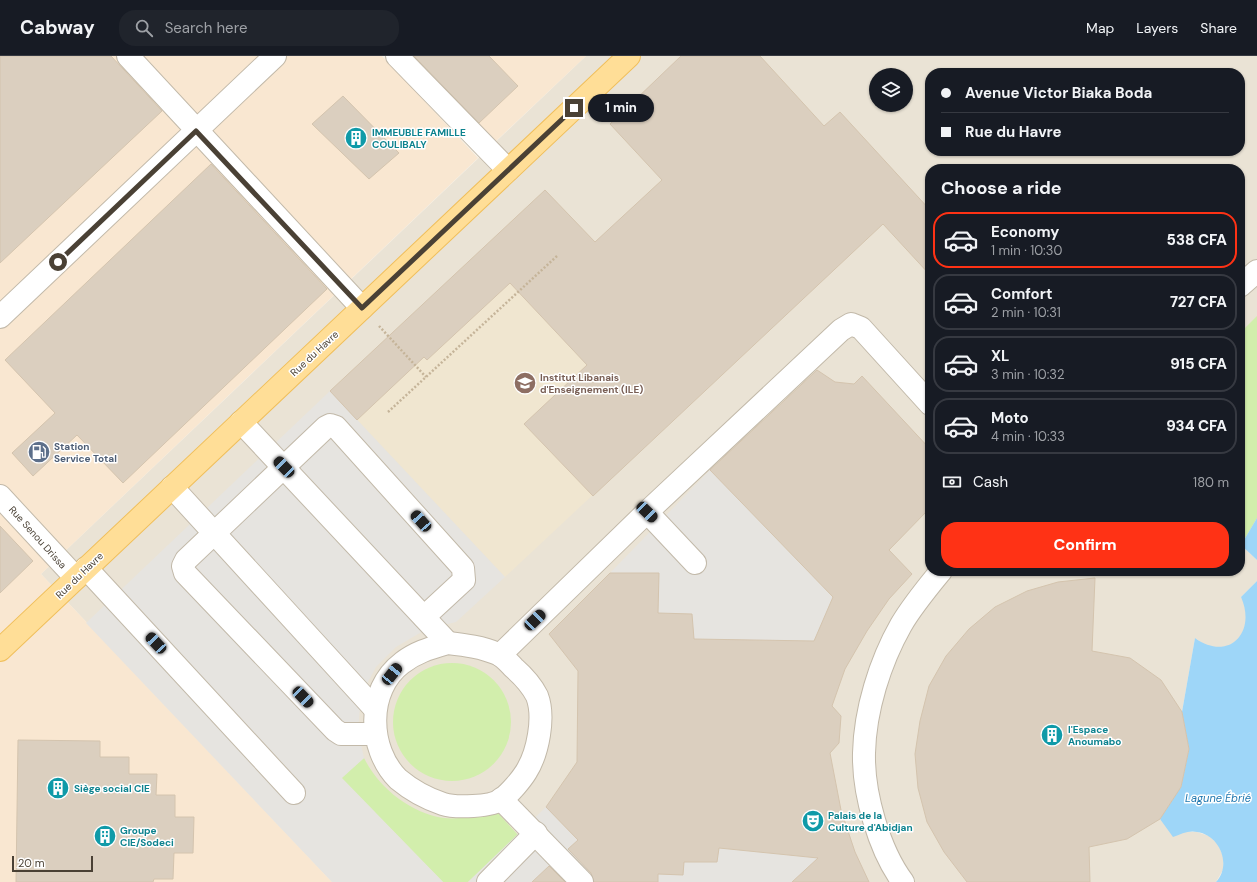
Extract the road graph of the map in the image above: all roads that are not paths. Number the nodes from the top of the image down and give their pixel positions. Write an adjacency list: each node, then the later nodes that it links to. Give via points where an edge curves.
1 (128, 56): 5 (street)
2 (275, 56): 5 (street)
3 (397, 56): 6 (street)
4 (629, 56): 6 (main road, Rue du Havre)
5 (196, 131): 9 (street); 10 (street)
6 (508, 170): 9 (main road, Rue du Havre)
7 (1257, 271): 8 (street)
8 (1245, 282)
9 (362, 308): 12 (main road, Rue du Havre)
10 (0, 317)
11 (925, 398): 16 (street, via 861,328 851,324 841,330)
12 (241, 422): 13 (street); 14 (main road, Rue du Havre)
13 (284, 467): 17 (street); 21 (street); 21 (street, via 326,427 336,427 463,568 464,580)
14 (172, 487): 17 (street); 19 (main road, Rue du Havre)
15 (0, 496): 19 (street, Rue Senou Drissa)
16 (647, 512): 18 (street); 24 (street)
17 (214, 532): 25 (street); 26 (street, via 186,560 183,566 185,573 335,730 342,734)
18 (695, 563)
19 (81, 573): 23 (main road, Rue du Havre); 27 (street, Rue Senou Drissa)
20 (937, 576): 32 (street, via 902,625 882,667 870,710 864,753 868,798 880,840)
21 (424, 617): 22 (street)
22 (448, 643): 24 (street, via 474,646); 25 (street, via 422,650 400,664 384,684)
23 (0, 650)
24 (500, 655): 28 (street, via 522,675 537,696 540,718 538,742 526,772)
25 (375, 709): 26 (street)
26 (375, 734): 28 (street, via 387,764 399,779 420,793 444,805 483,806)
27 (294, 793)
28 (501, 800): 29 (street)
29 (536, 833): 30 (street); 31 (street)
30 (488, 882)
31 (582, 882)
32 (903, 882)

